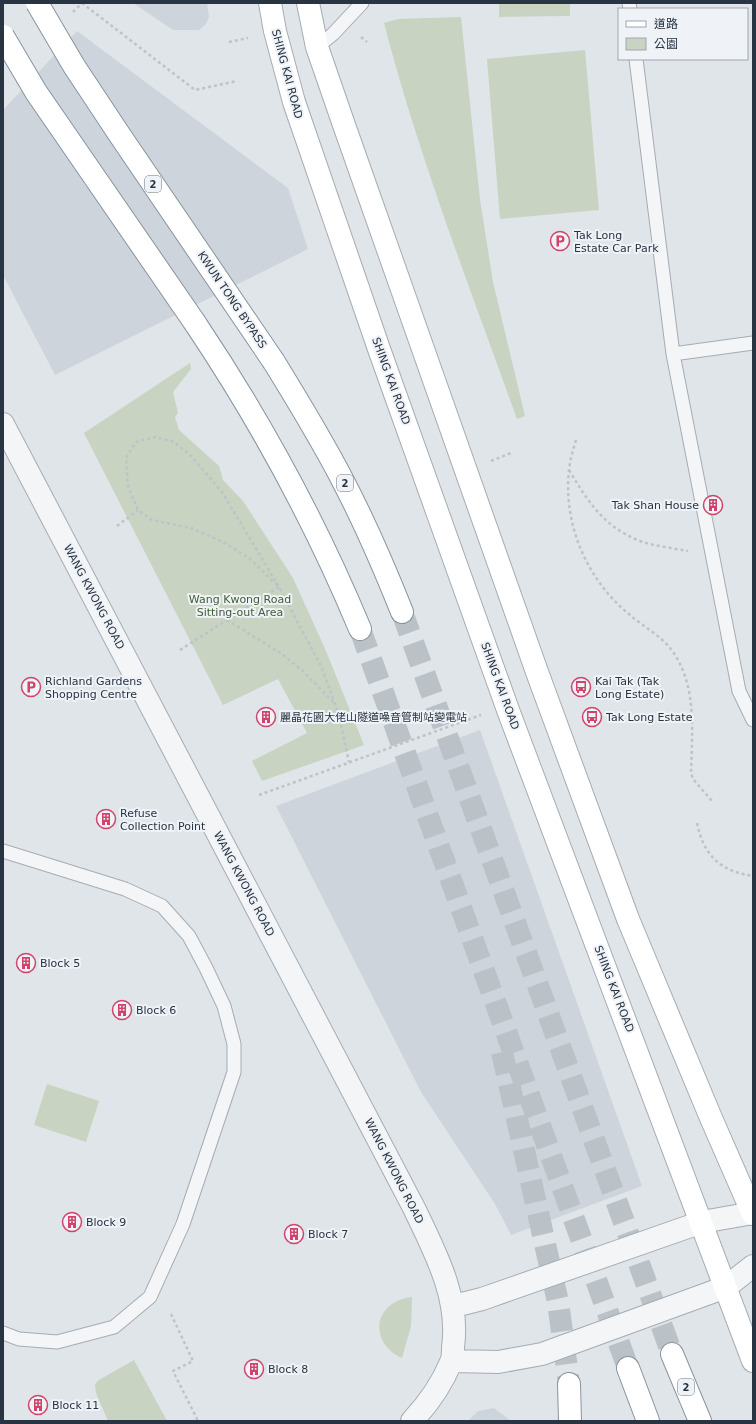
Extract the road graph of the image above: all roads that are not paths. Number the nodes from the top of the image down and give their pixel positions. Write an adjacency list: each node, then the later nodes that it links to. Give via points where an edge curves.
1 (37, 3): 11 (main road, KWUN TONG BYPASS / 2, bridge, via 90,91 235,304 308,417 362,519)
2 (270, 3): 16 (main road, SHING KAI ROAD, via 294,102 382,356 508,710)
3 (308, 3): 6 (main road)
4 (362, 3): 6 (lane)
5 (3, 36): 12 (main road, bridge, via 36,92 236,386 305,508)
6 (317, 47): 15 (main road, via 537,672 622,904)
7 (636, 60): 9 (lane)
8 (753, 342): 9 (lane)
9 (673, 354): 13 (lane, via 739,691)
10 (3, 424): 19 (street, WANG KWONG ROAD, via 414,1208 437,1258)
11 (402, 612)
12 (360, 629)
13 (753, 720)
14 (3, 851): 20 (lane, via 125,889 162,906 189,936 206,968 224,1006 234,1044 234,1072 183,1224 150,1297 114,1327 57,1342 19,1339)
15 (753, 1213): 16 (street)
16 (702, 1222): 18 (main road, SHING KAI ROAD); 19 (street, via 482,1299)
17 (753, 1266): 18 (street)
18 (726, 1287): 22 (street, via 542,1354 498,1362); 23 (main road, SHING KAI ROAD)
19 (454, 1306): 22 (street, WANG KWONG ROAD)
20 (3, 1333)
21 (672, 1354): 29 (main road, 2)
22 (452, 1361): 26 (street, via 431,1398)
23 (753, 1361)
24 (628, 1368): 28 (main road)
25 (569, 1384): 27 (main road)
26 (412, 1421)
27 (570, 1421)
28 (648, 1421)
29 (700, 1421)

